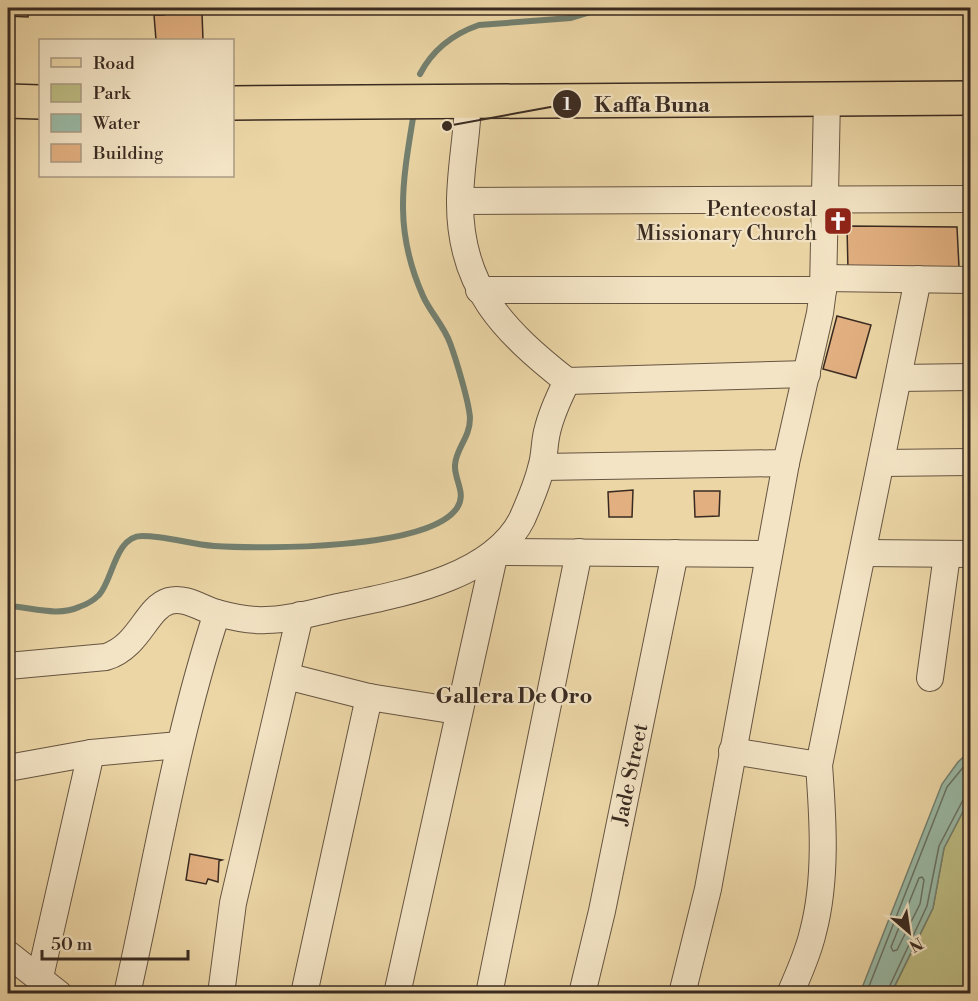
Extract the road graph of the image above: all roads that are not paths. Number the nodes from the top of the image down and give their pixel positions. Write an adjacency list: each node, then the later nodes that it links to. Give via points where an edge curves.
1 (970, 98): 2 (main road)
2 (827, 99): 5 (main road); 7 (street)
3 (8, 100): 4 (main road)
4 (39, 102)
5 (234, 103)
6 (468, 120): 9 (street)
7 (825, 199): 8 (street); 9 (street); 12 (street)
8 (970, 199)
9 (460, 201): 13 (street, via 467,262)
10 (918, 279): 11 (street); 12 (street); 16 (street)
11 (970, 280)
12 (823, 284): 13 (street); 14 (street)
13 (479, 290): 17 (street, via 519,342)
14 (807, 374): 17 (street); 19 (street)
15 (970, 376): 16 (street)
16 (899, 378): 20 (street)
17 (567, 381): 21 (street, via 547,432)
18 (970, 462): 20 (street)
19 (786, 463): 21 (street); 25 (street)
20 (882, 463): 26 (street)
21 (542, 467): 22 (street, via 521,519)
22 (495, 552): 23 (street); 29 (street, via 432,584); 34 (street)
23 (579, 552): 24 (street); 46 (street)
24 (675, 553): 25 (street); 47 (street, Jade Street)
25 (769, 554): 36 (street)
26 (864, 554): 27 (street); 38 (street)
27 (959, 555): 32 (street)
28 (217, 613): 29 (street, via 267,620); 30 (street, via 187,601 169,601 157,609 120,652 100,658); 35 (street)
29 (300, 615): 31 (street)
30 (8, 666)
31 (286, 676): 33 (street); 43 (street, via 233,903)
32 (930, 678)
33 (369, 697): 34 (street); 44 (street)
34 (458, 711): 45 (street)
35 (179, 746): 37 (street); 42 (street)
36 (732, 751): 38 (street); 48 (street, via 708,889)
37 (92, 753): 39 (street); 41 (street)
38 (819, 765): 49 (street, via 823,826 814,931)
39 (8, 768)
40 (8, 954): 41 (street)
41 (50, 985)
42 (127, 993)
43 (220, 993)
44 (304, 993)
45 (397, 993)
46 (489, 993)
47 (582, 993)
48 (682, 993)
49 (790, 993)

